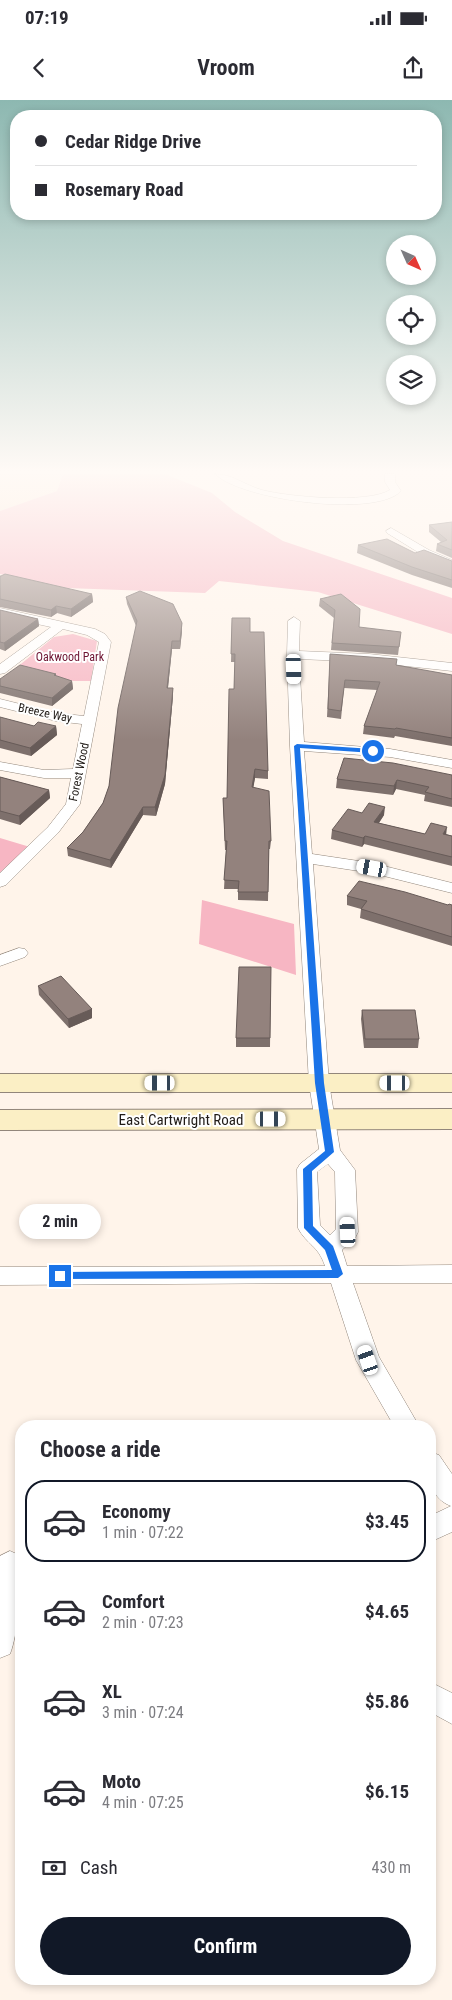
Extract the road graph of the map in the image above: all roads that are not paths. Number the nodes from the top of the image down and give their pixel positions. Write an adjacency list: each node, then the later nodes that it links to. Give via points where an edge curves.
1 (0, 612): 3 (street)
2 (294, 621): 4 (street)
3 (60, 626): 6 (street); 8 (street, Forest Wood, via 101,637 105,642)
4 (294, 655): 5 (street, via 369,658); 9 (street)
5 (452, 668)
6 (0, 670)
7 (0, 703): 8 (street, Breeze Way, via 56,717)
8 (90, 721): 12 (street, Forest Wood)
9 (297, 746): 10 (street, via 390,753); 13 (street)
10 (452, 764)
11 (0, 766): 12 (street, via 44,774)
12 (79, 773): 14 (street, Forest Wood, via 73,804 64,818)
13 (305, 858): 15 (street, via 372,868); 19 (street)
14 (0, 882)
15 (452, 888)
16 (18, 953): 17 (street)
17 (0, 961)
18 (0, 1083): 19 (main road)
19 (320, 1083): 20 (main road); 21 (street)
20 (452, 1083)
21 (326, 1118): 22 (main road, East Cartwright Road); 23 (main road, East Cartwright Road); 24 (street)
22 (452, 1118)
23 (0, 1120)
24 (330, 1152): 25 (street, via 345,1170 348,1232); 25 (street, via 307,1169 309,1228)
25 (330, 1248): 26 (street)
26 (338, 1274): 27 (street); 28 (street); 29 (street, via 368,1360)
27 (452, 1274)
28 (0, 1276)
29 (403, 1420)
30 (436, 1472): 31 (street)
31 (452, 1495)
32 (452, 1518): 33 (street)
33 (436, 1527)
34 (10, 1565): 35 (street)
35 (0, 1644)
36 (436, 1700): 37 (street)
37 (452, 1709)

